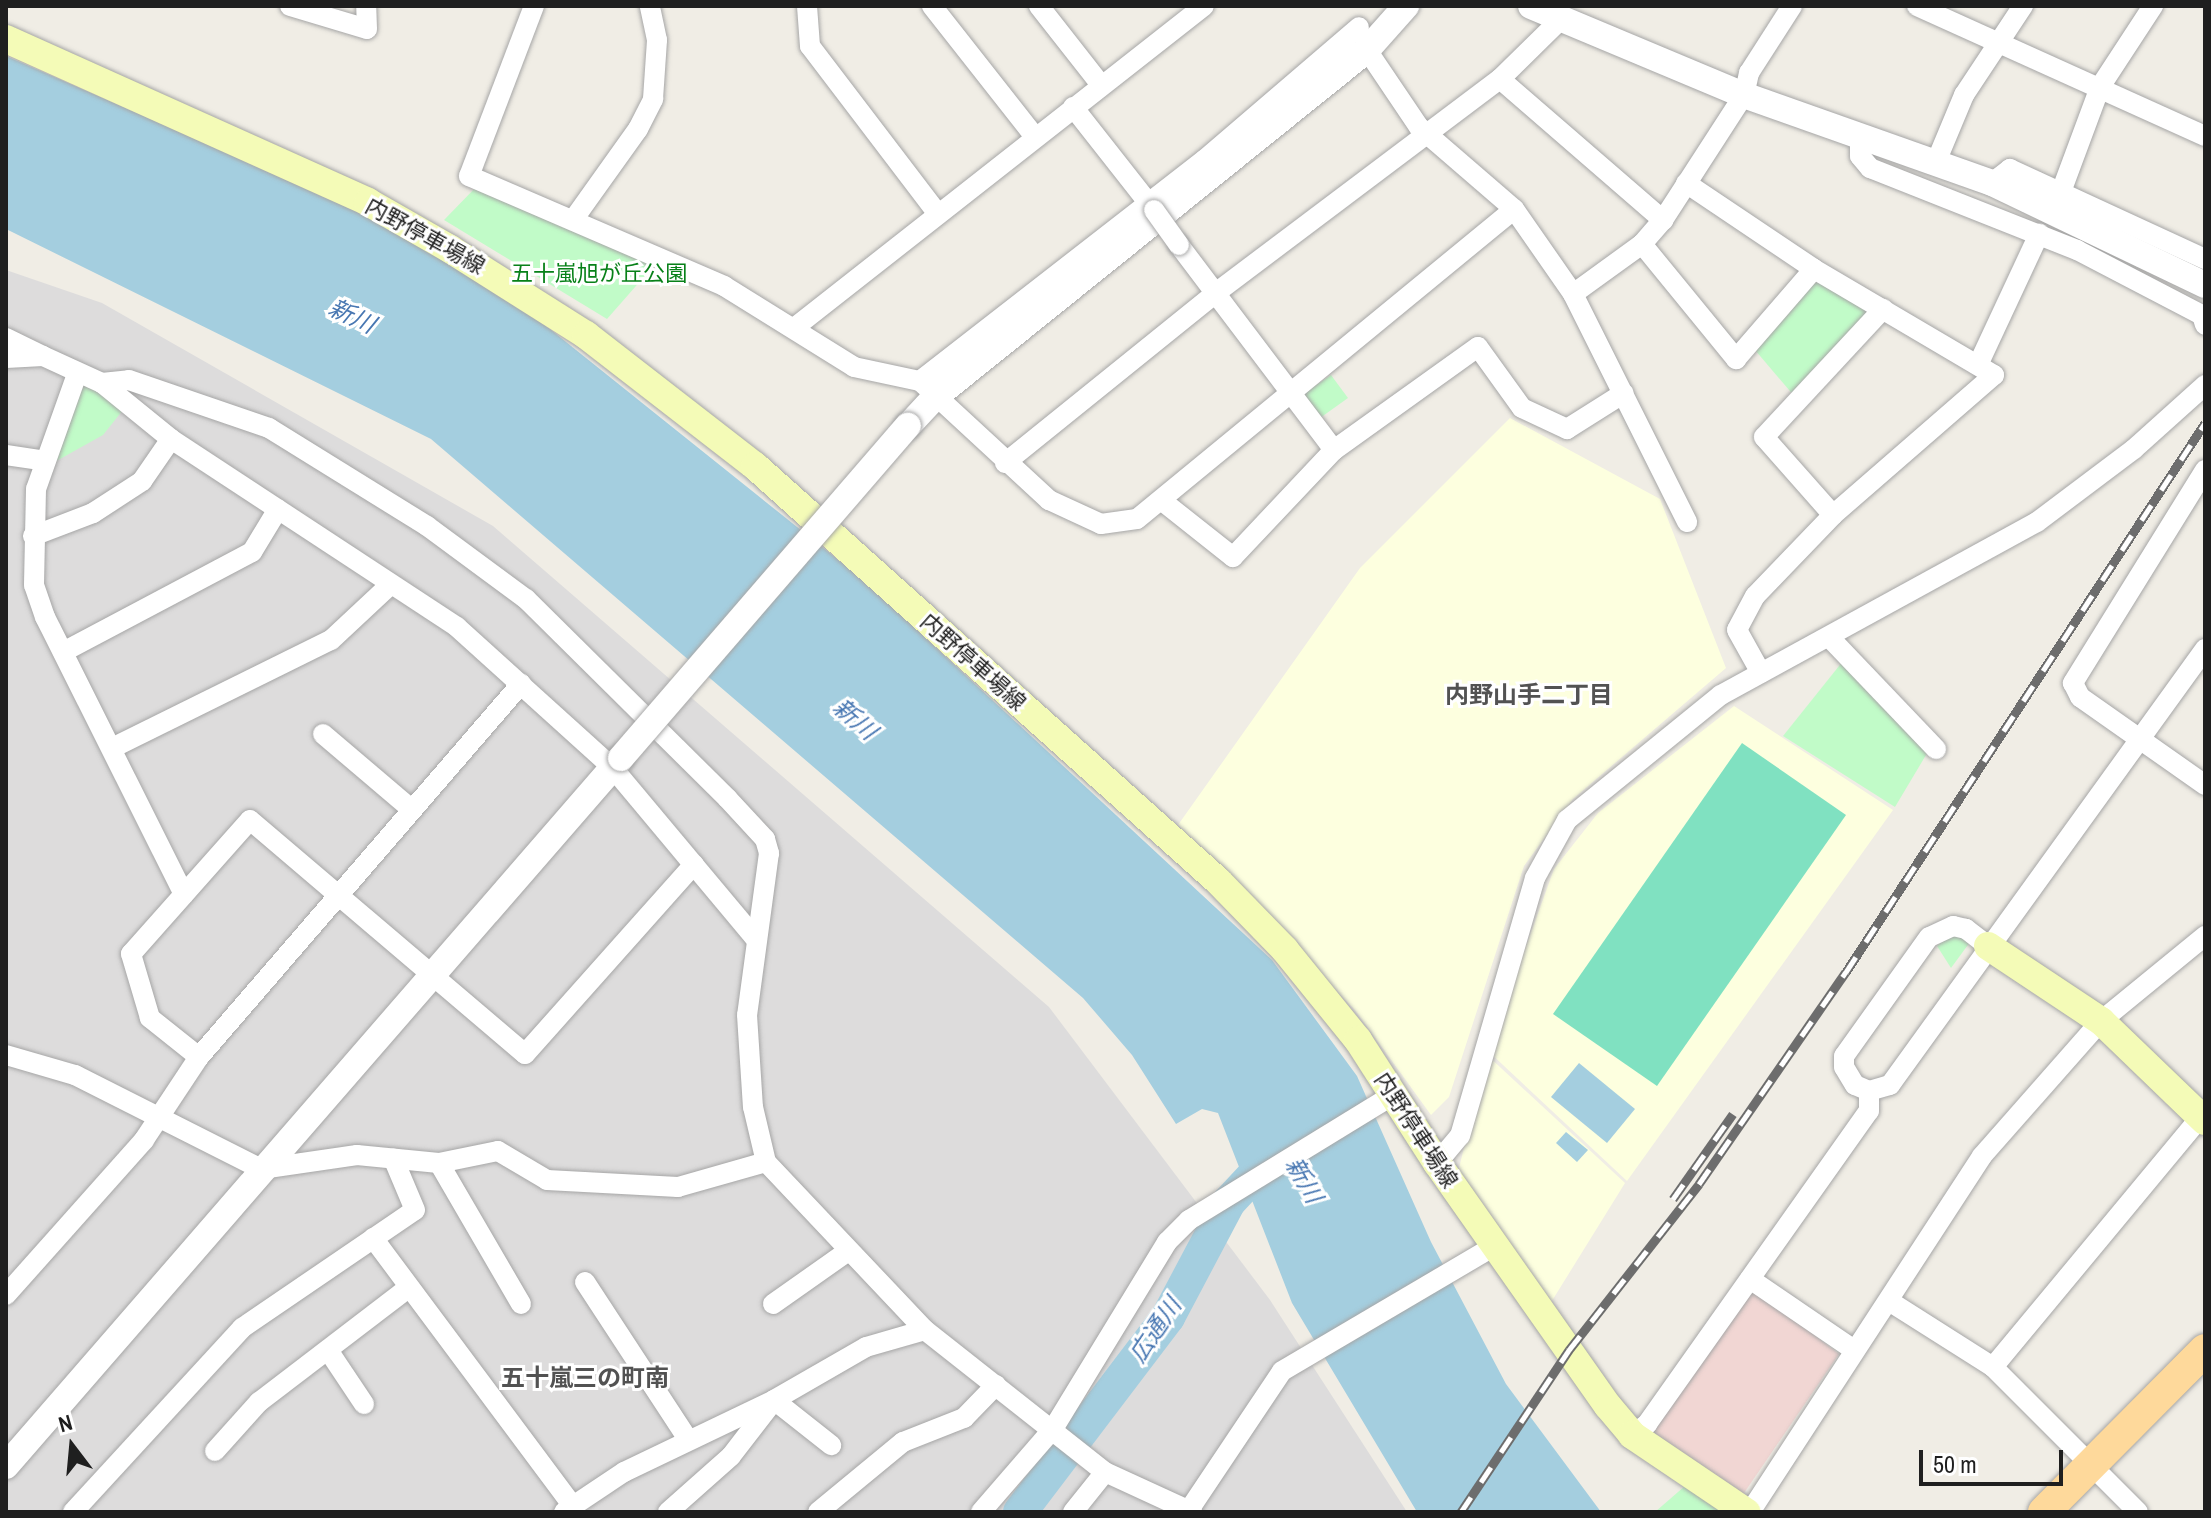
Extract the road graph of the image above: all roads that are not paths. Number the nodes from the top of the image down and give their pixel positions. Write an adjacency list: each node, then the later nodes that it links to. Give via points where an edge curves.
1 (290, 6): 2 (street, via 367,29)
2 (366, 6)
3 (534, 6): 34 (street, via 469,176)
4 (650, 6): 34 (street, via 658,55 653,99 638,129)
5 (807, 6): 33 (street, via 810,46)
6 (932, 6): 25 (street)
7 (1039, 6): 20 (street)
8 (1204, 6): 20 (street)
9 (1406, 6): 16 (street)
10 (1531, 6): 15 (street)
11 (1792, 6): 22 (street, via 1749,73)
12 (1917, 6): 18 (street)
13 (2023, 6): 18 (street)
14 (2153, 6): 21 (street)
15 (1560, 20): 19 (street); 22 (street)
16 (1363, 38): 26 (street); 31 (street); 53 (street)
17 (6, 39): 91 (main road, 内野停車場線, via 368,202 487,270 663,392 766,476 1218,881 1323,994)
18 (1998, 39): 21 (street); 28 (street, via 1964,95)
19 (1500, 79): 26 (street); 35 (street)
20 (1101, 85): 23 (street)
21 (2100, 87): 24 (street); 30 (street)
22 (1744, 95): 27 (street); 29 (street)
23 (1073, 107): 25 (street); 31 (street)
24 (2205, 136)
25 (1035, 137): 33 (street)
26 (1427, 137): 32 (street); 41 (street)
27 (1860, 137): 28 (street); 36 (street, via 1860,156 1870,168)
28 (1936, 162): 30 (street)
29 (1686, 183): 35 (street); 39 (street)
30 (2058, 202): 38 (street); 40 (street)
31 (1150, 205): 41 (street, bridge); 53 (street)
32 (1514, 209): 42 (street); 54 (street)
33 (938, 214): 45 (street)
34 (573, 220): 45 (street, via 724,286)
35 (1663, 220): 37 (street)
36 (2039, 234): 44 (street, via 2202,315); 49 (street)
37 (1642, 244): 39 (street, via 1736,359); 42 (street)
38 (2205, 259)
39 (1814, 269): 43 (street)
40 (2205, 285)
41 (1217, 292): 54 (street); 60 (street)
42 (1573, 294): 55 (street)
43 (1883, 309): 49 (street); 64 (street, via 1764,437)
44 (2205, 325)
45 (794, 328): 53 (street, via 854,367)
46 (6, 338): 47 (street)
47 (43, 356): 48 (street); 50 (street)
48 (6, 358)
49 (1978, 365): 64 (street, via 1994,375)
50 (77, 374): 51 (street); 59 (street)
51 (102, 383): 56 (street); 84 (street, via 129,380 269,428 427,526 526,599 765,839 766,890)
52 (2205, 385): 68 (street, via 2134,449 2037,522)
53 (927, 389): 60 (street); 77 (street, bridge, via 908,426)
54 (1292, 391): 57 (street); 62 (street)
55 (1624, 393): 57 (street, via 1567,429 1522,408 1478,347); 65 (street)
56 (171, 439): 63 (street); 66 (street, via 142,481 93,513)
57 (1334, 450): 62 (street, via 1233,557)
58 (6, 455): 59 (street)
59 (46, 461): 66 (street, via 36,489)
60 (1005, 463): 62 (street, via 1049,500 1101,524 1137,519)
61 (2205, 470): 74 (street, via 2073,683 2080,697)
62 (1161, 500)
63 (278, 509): 67 (street); 70 (street, via 252,552)
64 (1833, 515): 71 (street, via 1755,596 1737,630)
65 (1687, 522)
66 (33, 536): 70 (street, via 34,585)
67 (390, 585): 72 (street, via 457,627); 75 (street, via 331,640)
68 (1829, 637): 71 (street); 76 (street)
69 (2205, 649): 74 (street)
70 (63, 652): 75 (street)
71 (1761, 673): 97 (street, via 1721,695 1567,820 1535,878 1460,1136)
72 (521, 684): 77 (street); 79 (street)
73 (323, 734): 79 (street)
74 (2142, 739): 78 (street); 85 (street)
75 (112, 748): 82 (street)
76 (1936, 749)
77 (616, 762): 80 (street); 86 (street)
78 (2205, 785)
79 (410, 808): 81 (street)
80 (694, 864): 84 (street); 86 (street, via 525,1054)
81 (341, 893): 82 (street, via 250,820); 86 (street); 89 (street)
82 (184, 894): 89 (street, via 131,954 150,1018)
83 (2205, 936): 87 (street)
84 (755, 938): 95 (street, via 748,1046 753,1107)
85 (1988, 946): 87 (main road); 90 (street, via 1890,1085); 90 (street, via 1953,926 1929,937 1844,1056 1848,1076)
86 (430, 973): 98 (street)
87 (2101, 1021): 92 (main road); 106 (street, via 1982,1156)
88 (6, 1055): 93 (street, via 75,1075)
89 (199, 1057): 93 (street)
90 (1869, 1091): 102 (street, via 1869,1111)
91 (1393, 1095): 97 (main road, 内野停車場線); 117 (street, via 1189,1220 1167,1242)
92 (2203, 1117): 113 (street)
93 (157, 1120): 98 (street); 105 (street)
94 (393, 1158): 96 (street); 98 (street, via 357,1155); 99 (street, via 415,1210)
95 (766, 1162): 96 (street, via 678,1187 547,1180 498,1151); 101 (street)
96 (439, 1163): 107 (street)
97 (1437, 1163): 100 (main road, 内野停車場線)
98 (261, 1169): 122 (street)
99 (373, 1238): 104 (street); 127 (street, via 242,1328)
100 (1494, 1246): 118 (main road, 内野停車場線); 126 (street, via 1282,1371)
101 (848, 1251): 108 (street); 109 (street)
102 (1750, 1279): 111 (street); 118 (street, via 1647,1424)
103 (585, 1282): 119 (street)
104 (408, 1288): 110 (street); 125 (street)
105 (6, 1295)
106 (1889, 1301): 111 (street); 113 (street)
107 (521, 1304)
108 (773, 1304)
109 (925, 1330): 114 (street); 115 (street, via 866,1347)
110 (328, 1350): 116 (street); 121 (street, via 259,1402)
111 (1854, 1350): 132 (street)
112 (2205, 1350): 123 (main road)
113 (1993, 1367): 123 (street)
114 (996, 1385): 117 (street); 129 (street, via 964,1418 903,1442)
115 (774, 1400): 119 (street); 120 (street); 128 (street, via 731,1456)
116 (364, 1404)
117 (1056, 1432): 124 (street); 130 (street)
118 (1632, 1435): 132 (main road, 内野停車場線)
119 (687, 1438): 125 (street)
120 (831, 1445)
121 (215, 1451)
122 (6, 1466)
123 (2091, 1466): 133 (main road); 134 (street)
124 (1102, 1469): 126 (street); 131 (street)
125 (568, 1509)
126 (1190, 1511)
127 (73, 1512)
128 (668, 1512)
129 (818, 1512)
130 (981, 1512)
131 (1073, 1512)
132 (1748, 1512)
133 (2044, 1512)
134 (2138, 1512)

